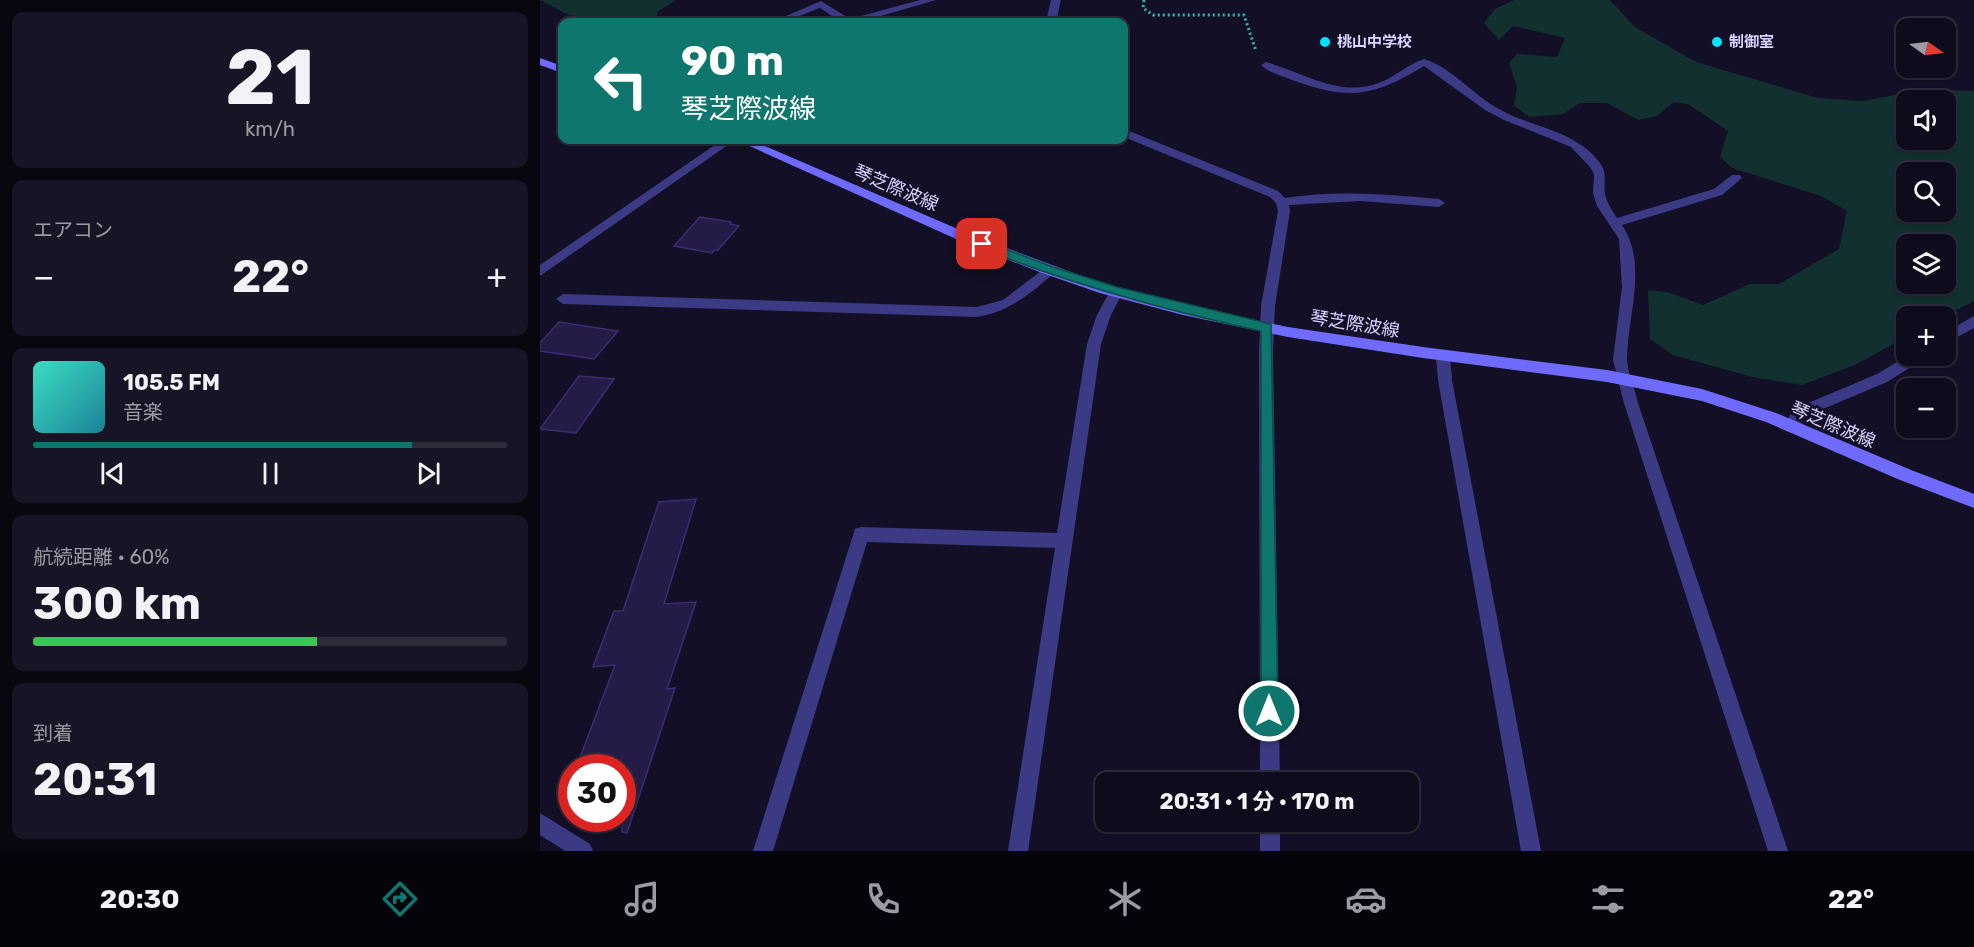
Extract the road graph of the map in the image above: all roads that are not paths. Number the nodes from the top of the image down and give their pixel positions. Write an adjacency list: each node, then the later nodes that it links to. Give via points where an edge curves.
1 (931, 0): 5 (street)
2 (1056, 0): 6 (street)
3 (787, 18): 4 (street, via 821,4)
4 (843, 18)
5 (864, 18)
6 (1052, 18)
7 (540, 61): 9 (main road)
8 (1266, 65): 16 (street, via 1308,82 1372,89 1424,62 1498,113 1575,144 1600,174 1599,192)
9 (558, 68)
10 (1128, 135): 14 (street, via 1274,194)
11 (723, 144): 18 (street)
12 (751, 144): 17 (main road, 琴芝際波線)
13 (1736, 178): 16 (street, via 1718,192)
14 (1282, 202): 15 (street, via 1309,197 1370,197); 22 (street, via 1284,211)
15 (1439, 203)
16 (1615, 223): 26 (street, via 1624,239 1628,261 1629,287 1620,360)
17 (1049, 270): 19 (main road, 琴芝際波線); 20 (street, via 1011,302 977,312)
18 (540, 271)
19 (1116, 292): 22 (main road, 琴芝際波線); 29 (street, via 1094,344)
20 (563, 299)
21 (1974, 321): 23 (street)
22 (1267, 328): 24 (main road, 琴芝際波線); 30 (street)
23 (1956, 332)
24 (1443, 356): 26 (main road, 琴芝際波線); 37 (street)
25 (1901, 366): 27 (street, via 1799,413)
26 (1625, 380): 27 (main road, 琴芝際波線, via 1703,395); 38 (street)
27 (1791, 427): 28 (main road, 琴芝際波線)
28 (1974, 501)
29 (1064, 541): 34 (street, via 861,534); 35 (street)
30 (1270, 772)
31 (540, 823): 33 (street)
32 (1270, 832): 36 (street)
33 (583, 851)
34 (763, 851)
35 (1018, 851)
36 (1270, 851)
37 (1531, 851)
38 (1778, 851)

